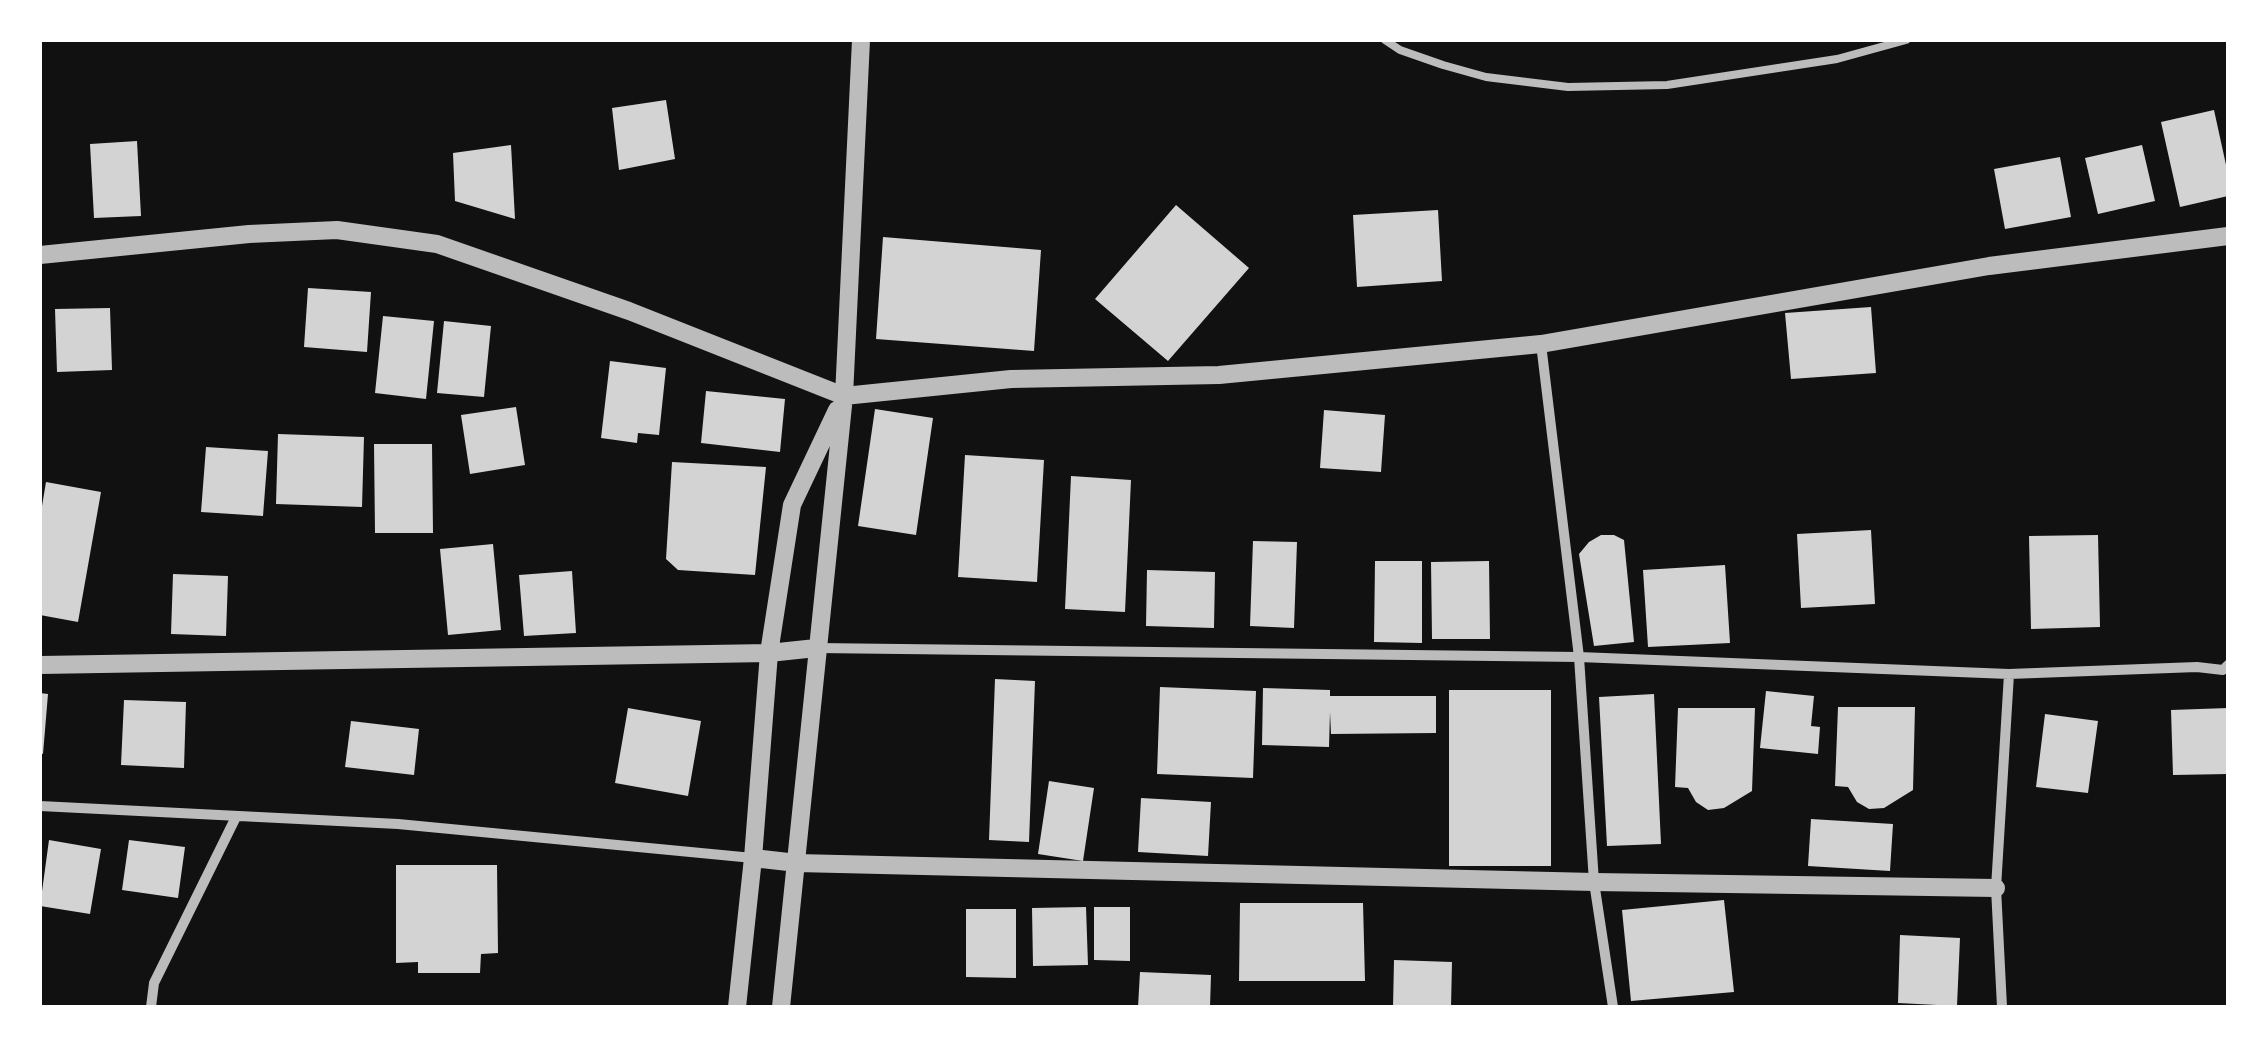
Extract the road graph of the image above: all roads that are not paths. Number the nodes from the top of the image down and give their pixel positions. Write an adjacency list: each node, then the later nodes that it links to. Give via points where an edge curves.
1 (861, 40): 7 (street)
2 (1385, 40): 3 (lane, via 1486,77 1568,88 1667,85 1837,59)
3 (1906, 40)
4 (2228, 236): 6 (street, via 1989,266)
5 (40, 256): 7 (street, via 337,230 437,244)
6 (1540, 344): 7 (street, via 1219,375 1011,379); 10 (street)
7 (844, 396): 8 (street); 9 (street, via 792,505)
8 (816, 648): 9 (street); 10 (street); 17 (street)
9 (769, 653): 11 (street); 16 (street)
10 (1579, 657): 13 (street); 18 (street)
11 (40, 665)
12 (2228, 665): 13 (street)
13 (2009, 674): 19 (street)
14 (40, 806): 15 (street)
15 (236, 817): 16 (street, via 398,824); 20 (street, via 154,983)
16 (753, 858): 17 (street); 21 (street)
17 (796, 864): 18 (street); 22 (street)
18 (1594, 882): 19 (street); 23 (street)
19 (1996, 888): 24 (street)
20 (151, 1007)
21 (738, 1007)
22 (781, 1007)
23 (1612, 1007)
24 (2002, 1007)

